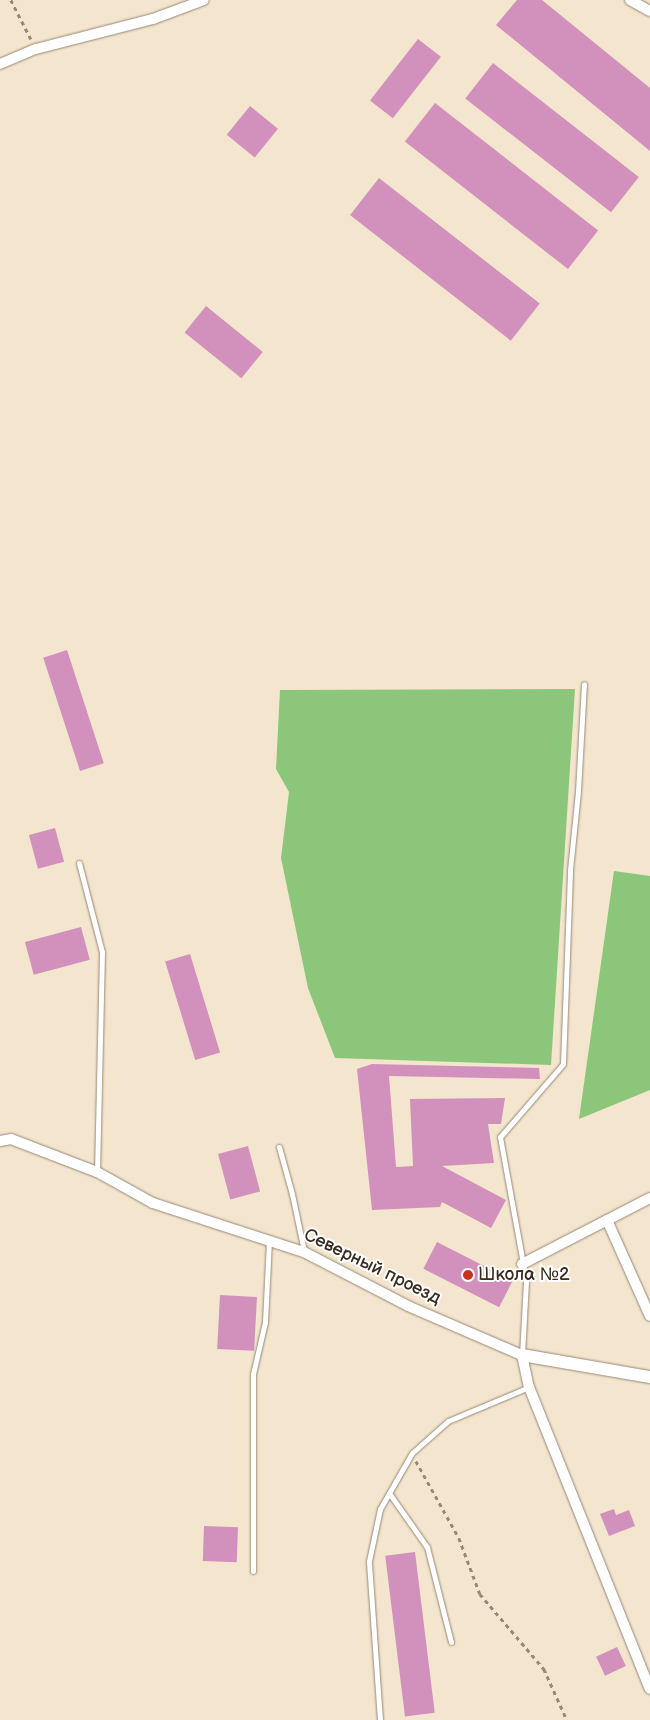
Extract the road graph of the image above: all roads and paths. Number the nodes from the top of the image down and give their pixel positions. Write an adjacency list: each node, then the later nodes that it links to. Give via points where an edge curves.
1 (11, 0): 5 (path)
2 (204, 0): 5 (street, via 153,19)
3 (630, 0): 4 (street)
4 (650, 11)
5 (36, 49): 6 (street)
6 (0, 64)
7 (584, 684): 16 (lane, via 570,870 563,1064 500,1137)
8 (79, 863): 11 (lane, via 102,952)
9 (0, 1140): 11 (street, Северный проезд, via 11,1139)
10 (279, 1147): 15 (lane)
11 (96, 1172): 14 (street, Северный проезд, via 153,1202)
12 (650, 1198): 13 (street)
13 (607, 1220): 16 (street); 17 (street)
14 (269, 1240): 15 (street, Северный проезд); 23 (lane, via 265,1322 253,1374)
15 (304, 1252): 18 (street, Северный проезд, via 408,1306)
16 (522, 1264): 18 (lane, via 526,1280)
17 (650, 1316)
18 (522, 1355): 19 (street, Северный проезд); 20 (street)
19 (650, 1377)
20 (529, 1387): 21 (lane, via 448,1421); 25 (street)
21 (412, 1453): 22 (lane); 27 (path, via 458,1538 480,1594 544,1669)
22 (389, 1493): 24 (lane, via 427,1548); 26 (lane, via 380,1509 369,1561)
23 (252, 1571)
24 (451, 1642)
25 (650, 1689)
26 (380, 1720)
27 (567, 1720)

